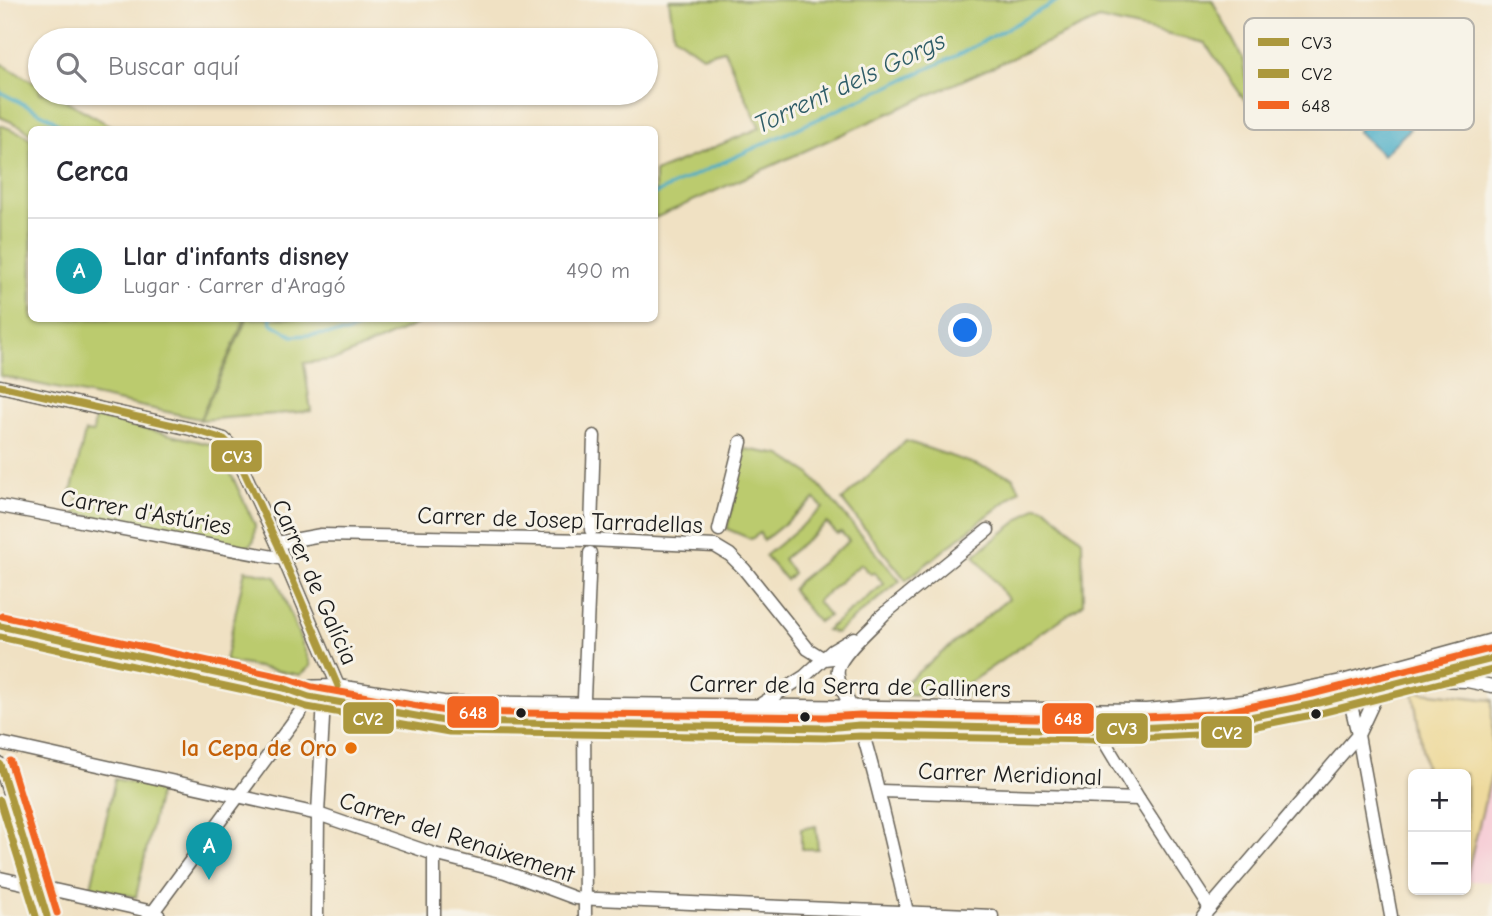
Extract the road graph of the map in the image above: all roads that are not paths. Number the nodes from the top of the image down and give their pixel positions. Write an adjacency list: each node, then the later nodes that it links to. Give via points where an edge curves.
1 (0, 386): 8 (street, Carrer de Galícia, via 224,439 233,448)
2 (594, 436): 5 (street)
3 (741, 442): 6 (street)
4 (0, 506): 10 (street, Carrer d'Astúries)
5 (591, 530)
6 (719, 530)
7 (988, 530): 11 (street)
8 (277, 543): 10 (street, Carrer de Galícia); 14 (street, Carrer de Josep Tarradellas, via 321,535 715,546 744,569)
9 (590, 553): 32 (street)
10 (284, 559): 23 (street, Carrer de Galícia)
11 (886, 613): 17 (street); 18 (street)
12 (0, 626): 26 (street, Carrer de la Serra de Galliners)
13 (1492, 640): 16 (street, Carrer de la Serra de Galliners)
14 (804, 644): 18 (street, Carrer de Josep Tarradellas); 20 (street, via 810,661)
15 (1492, 649): 16 (street, via 1448,659)
16 (1435, 655): 21 (street, Carrer de la Serra de Galliners)
17 (841, 657): 18 (street); 25 (street)
18 (824, 659): 20 (street)
19 (1492, 659): 22 (street, Carrer de la Serra de Galliners)
20 (805, 676): 25 (street, via 824,674); 33 (street)
21 (1346, 680): 30 (street); 35 (street, Carrer de la Serra de Galliners, via 1245,701)
22 (1408, 681): 24 (street, via 1452,680); 27 (street, Carrer de la Serra de Galliners)
23 (338, 686): 26 (street, Carrer de la Serra de Galliners); 28 (street, Carrer de la Serra de Galliners); 31 (street, via 338,693)
24 (1492, 686)
25 (840, 687): 34 (street)
26 (284, 688): 29 (street, Carrer de la Serra de Galliners)
27 (1380, 688): 30 (street, Carrer de la Serra de Galliners); 40 (street)
28 (399, 694): 32 (street, Carrer de la Serra de Galliners, via 443,702); 36 (street, via 392,703)
29 (309, 696): 31 (street, Carrer de la Serra de Galliners); 44 (street)
30 (1347, 696): 39 (street, Carrer de la Serra de Galliners, via 1215,724); 40 (street)
31 (324, 699): 36 (street, Carrer de la Serra de Galliners); 46 (street)
32 (584, 701): 33 (street, Carrer de la Serra de Galliners); 38 (street)
33 (758, 706): 34 (street, Carrer de la Serra de Galliners)
34 (853, 706): 35 (street, Carrer de la Serra de Galliners); 37 (street)
35 (1093, 711): 39 (street)
36 (396, 712): 38 (street, Carrer de la Serra de Galliners, via 450,722)
37 (860, 725): 38 (street, Carrer de la Serra de Galliners); 39 (street, Carrer de la Serra de Galliners); 43 (street)
38 (585, 726): 50 (street)
39 (1096, 730): 45 (street)
40 (1358, 735): 51 (street); 59 (street)
41 (0, 743): 44 (street, Carrer del Renaixement)
42 (0, 764): 49 (street)
43 (880, 791): 45 (street, Carrer Meridional); 53 (street)
44 (238, 795): 46 (street, Carrer del Renaixement); 52 (street)
45 (1139, 799): 51 (street)
46 (318, 814): 47 (street, Carrer del Renaixement); 55 (street)
47 (434, 854): 50 (street, Carrer del Renaixement); 56 (street)
48 (0, 878): 49 (street)
49 (38, 887): 52 (street); 54 (street)
50 (585, 898): 53 (street, Carrer del Renaixement); 57 (street)
51 (1207, 912)
52 (156, 914)
53 (908, 914): 58 (street, Carrer del Renaixement)
54 (47, 916)
55 (317, 916)
56 (434, 916)
57 (585, 916)
58 (992, 916)
59 (1391, 916)

